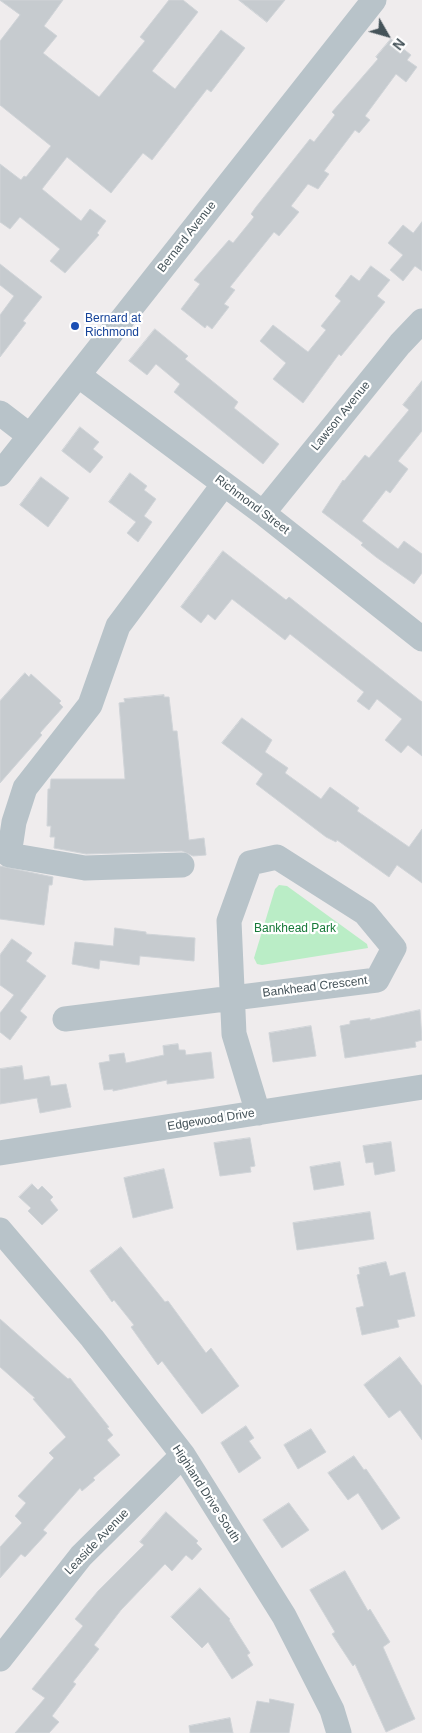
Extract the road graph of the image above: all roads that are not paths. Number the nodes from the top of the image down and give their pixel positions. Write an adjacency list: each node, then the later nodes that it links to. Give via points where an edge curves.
1 (374, 0): 3 (street, Bernard Avenue)
2 (422, 321): 8 (street, Lawson Avenue)
3 (78, 375): 5 (street, Bernard Avenue); 7 (street, Richmond Street)
4 (0, 413): 5 (street)
5 (30, 436): 6 (street, Bernard Avenue)
6 (0, 474)
7 (224, 484): 8 (street, Richmond Street); 10 (street, via 118,626 90,706 25,788)
8 (263, 512): 9 (street, Richmond Street)
9 (422, 639)
10 (7, 821): 11 (street, via 9,855 85,868)
11 (182, 865)
12 (232, 997): 12 (street, Bankhead Crescent, via 229,921 250,863 277,857 365,913 394,948 376,980); 13 (street, Bankhead Crescent); 15 (street, Bankhead Crescent, via 234,1034)
13 (65, 1019)
14 (422, 1087): 15 (street, Edgewood Drive)
15 (258, 1113): 16 (street, Edgewood Drive)
16 (0, 1153)
17 (0, 1230): 18 (street, Highland Drive South, via 92,1338)
18 (183, 1455): 19 (street, Leaside Avenue, via 81,1556); 20 (street, Highland Drive South, via 284,1616 332,1710)
19 (0, 1659)
20 (339, 1733)

